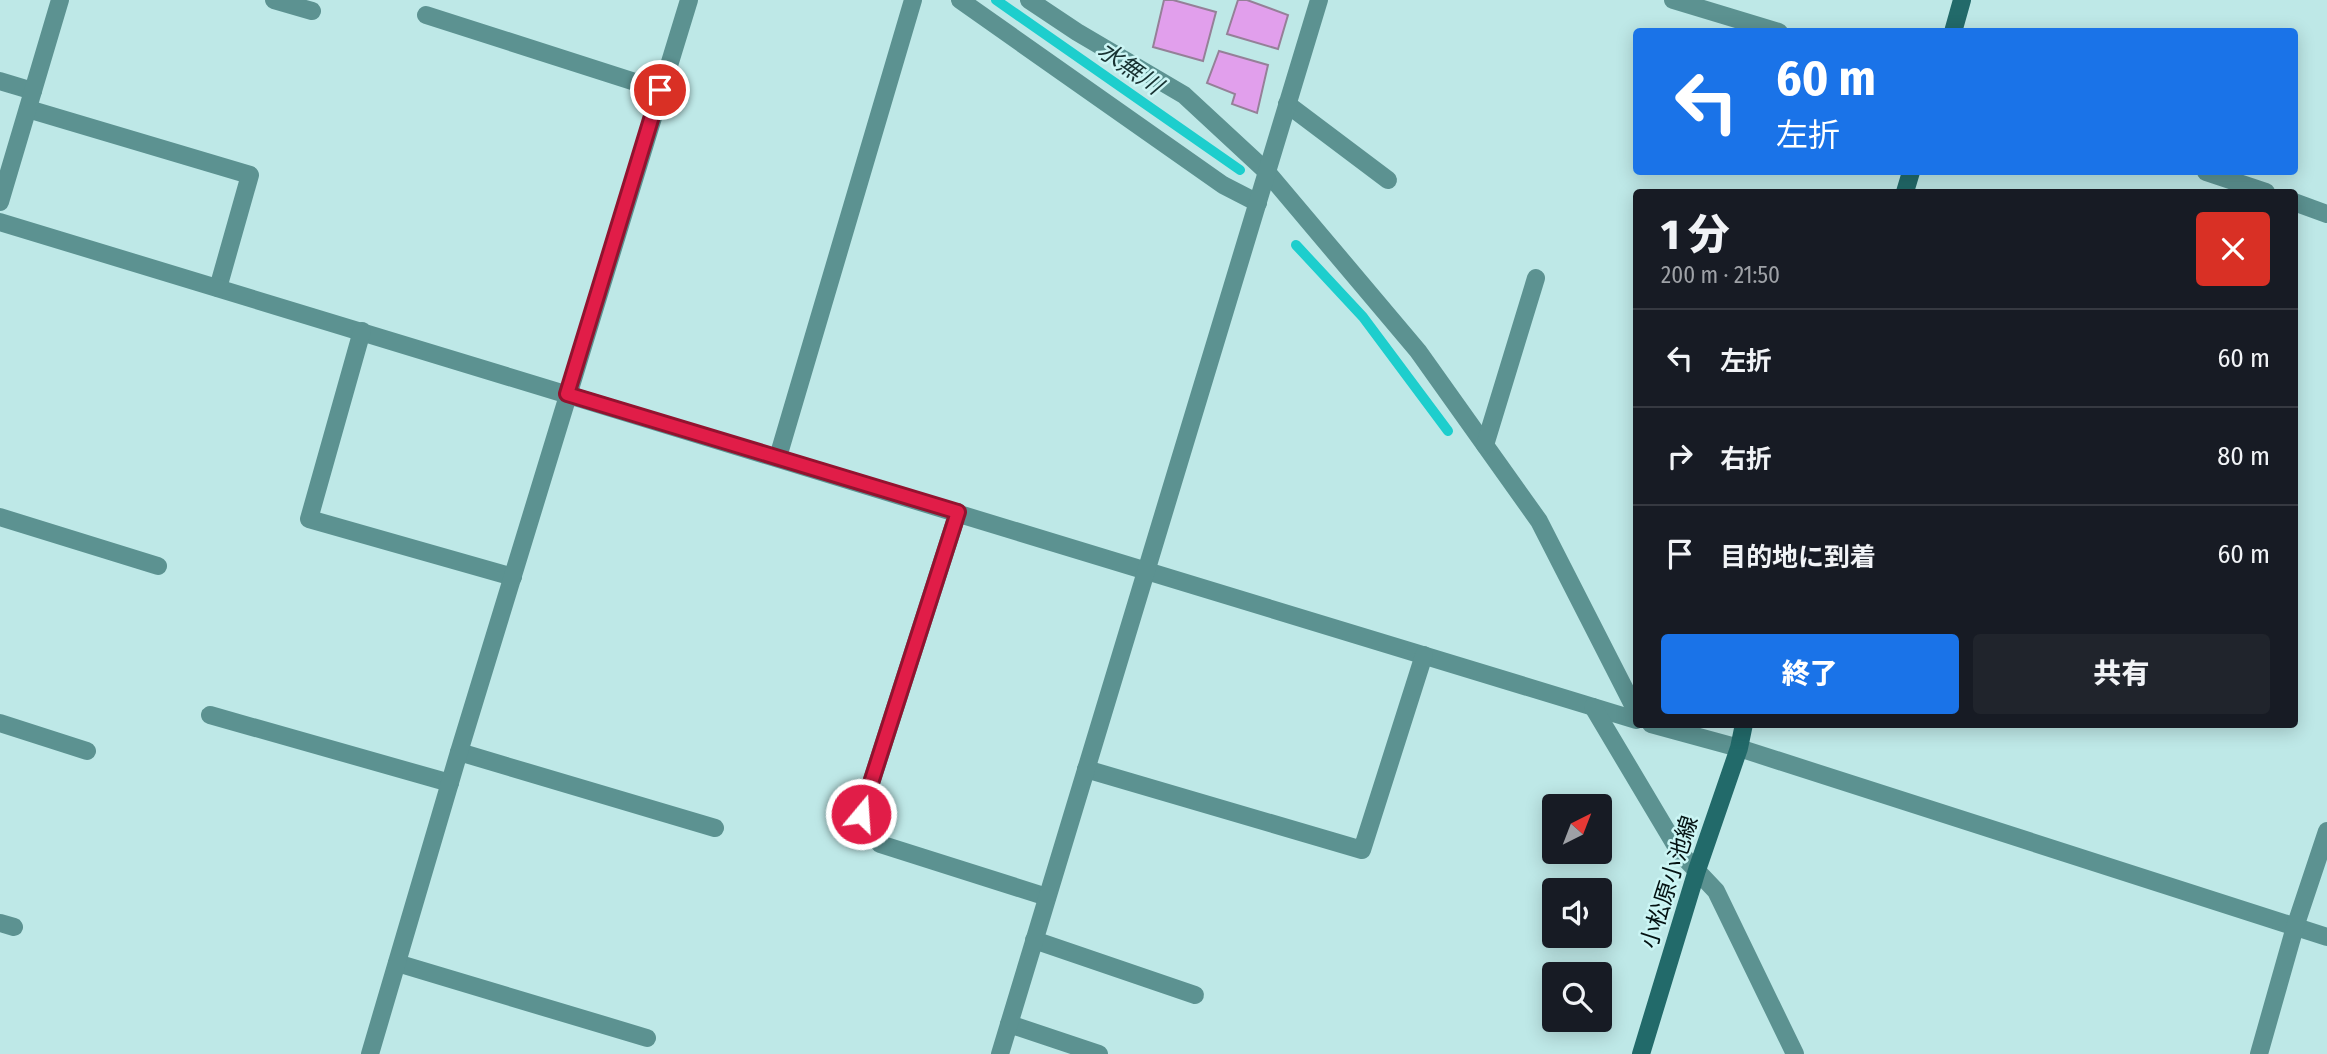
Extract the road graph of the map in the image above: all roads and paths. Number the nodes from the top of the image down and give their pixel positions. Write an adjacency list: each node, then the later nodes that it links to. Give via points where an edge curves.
1 (60, 0): 16 (street)
2 (274, 0): 10 (street)
3 (689, 0): 15 (street)
4 (914, 0): 33 (street)
5 (960, 0): 24 (street, via 1212,177)
6 (1029, 0): 19 (street, via 1184,95)
7 (1319, 0): 17 (street)
8 (1672, 0): 12 (street)
9 (1962, 0): 13 (main road)
10 (312, 11)
11 (426, 15): 15 (street)
12 (1766, 28)
13 (1954, 28)
14 (0, 81): 16 (street)
15 (660, 90): 31 (street)
16 (33, 91): 18 (street)
17 (1287, 104): 19 (street); 21 (street)
18 (27, 109): 23 (street); 29 (street, via 250,175)
19 (1267, 172): 24 (street); 32 (street, via 1418,351)
20 (2215, 175): 22 (street)
21 (1388, 180)
22 (2257, 189)
23 (0, 202)
24 (1258, 203): 37 (street)
25 (2298, 203): 26 (street)
26 (2327, 214)
27 (0, 222): 29 (street)
28 (1536, 278): 32 (street)
29 (218, 288): 30 (street)
30 (362, 331): 31 (street); 38 (street, via 309,519)
31 (567, 394): 33 (street); 38 (street)
32 (1485, 445): 40 (street, via 1539,521)
33 (778, 457): 34 (street)
34 (958, 512): 37 (street); 55 (street, via 861,814 880,844)
35 (0, 517): 36 (street)
36 (158, 566)
37 (1146, 570): 39 (street); 50 (street)
38 (513, 577): 49 (street)
39 (1424, 655): 41 (street); 50 (street, via 1362,850)
40 (1633, 705)
41 (1593, 707): 43 (street); 54 (street, via 1680,853)
42 (210, 715): 51 (street)
43 (1633, 719)
44 (0, 723): 48 (street)
45 (1666, 728): 47 (street)
46 (1743, 728): 47 (main road, 小松原小池線)
47 (1739, 748): 54 (main road, 小松原小池線); 56 (street)
48 (87, 751)
49 (459, 752): 51 (street); 52 (street)
50 (1086, 769): 55 (street)
51 (450, 783): 59 (street)
52 (715, 828)
53 (2327, 831): 56 (street)
54 (1697, 870): 66 (main road, 小松原小池線); 67 (street, via 1716,891)
55 (1048, 897): 58 (street)
56 (2295, 927): 57 (street); 68 (street)
57 (2327, 937)
58 (1034, 940): 60 (street); 61 (street)
59 (397, 963): 62 (street); 63 (street)
60 (1195, 995)
61 (1009, 1024): 64 (street); 65 (street)
62 (647, 1038)
63 (370, 1054)
64 (1000, 1054)
65 (1099, 1054)
66 (1641, 1054)
67 (1795, 1054)
68 (2259, 1054)

